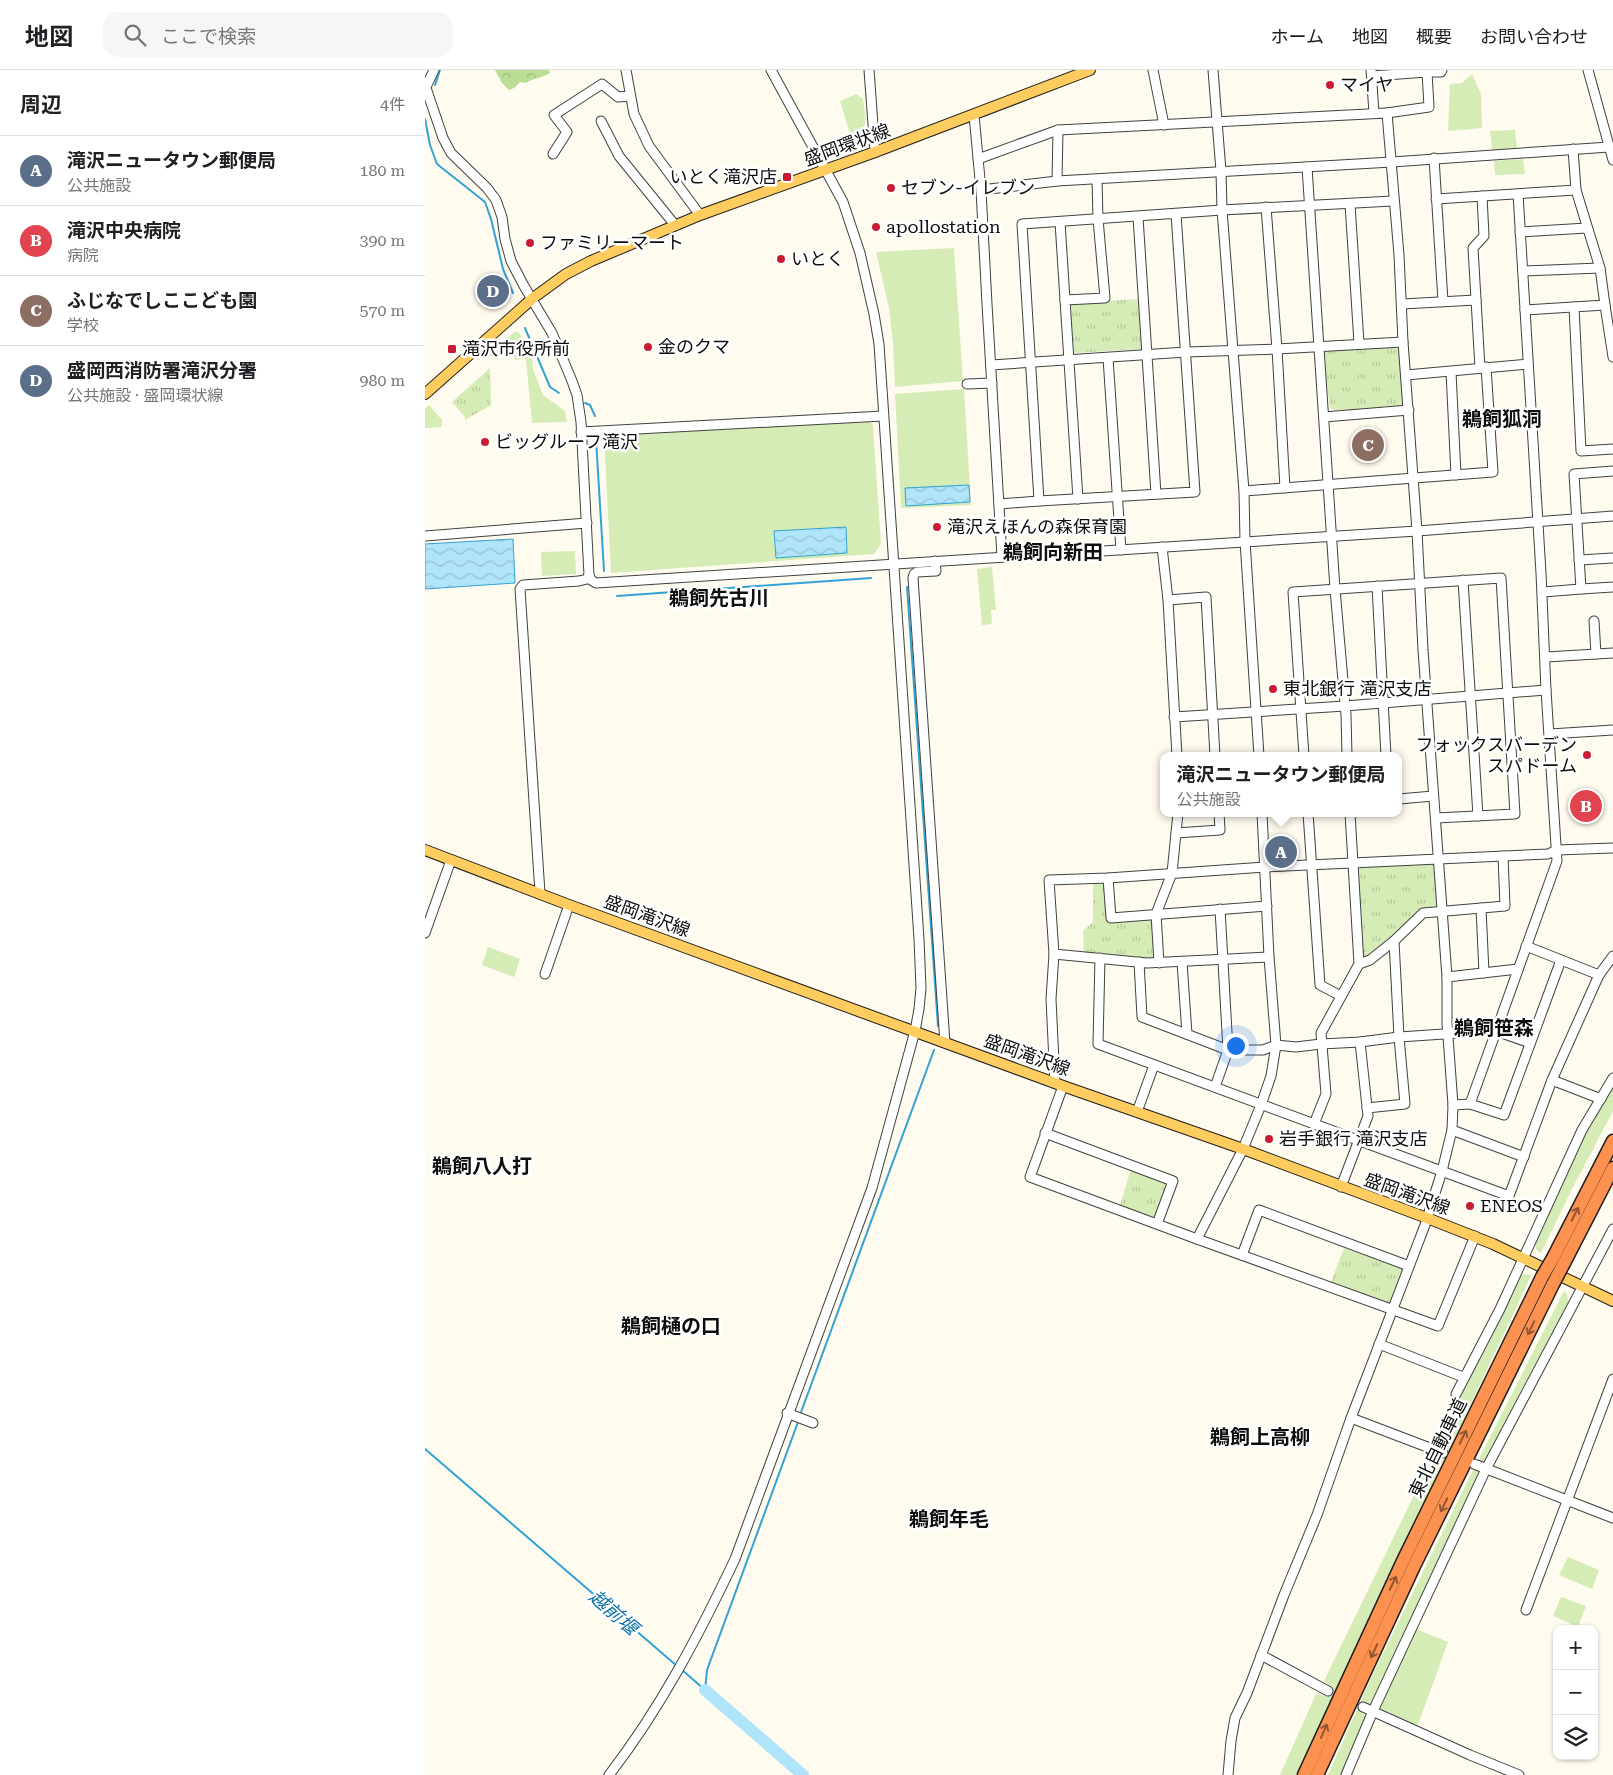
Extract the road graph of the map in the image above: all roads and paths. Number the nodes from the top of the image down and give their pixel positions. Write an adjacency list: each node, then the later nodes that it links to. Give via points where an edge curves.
1 (434, 70): 12 (street)
2 (626, 70): 13 (street)
3 (771, 70): 30 (street)
4 (869, 70): 23 (street)
5 (1090, 70): 16 (main road, 盛岡環状線)
6 (1153, 70): 19 (street)
7 (1213, 70): 18 (street)
8 (1442, 70): 10 (street)
9 (1588, 70): 21 (street)
10 (1427, 72): 11 (street); 15 (street, via 1429,107)
11 (1371, 73): 14 (street)
12 (426, 86): 54 (street, via 451,154 496,200 511,261)
13 (631, 96): 24 (street, via 618,97 602,84 554,115 567,132); 45 (street, via 634,114 649,146)
14 (1374, 113): 15 (street); 18 (street)
15 (1387, 113): 28 (street)
16 (974, 115): 23 (main road, 盛岡環状線); 26 (street)
17 (601, 121): 49 (street, via 619,156)
18 (1216, 122): 19 (street); 31 (street)
19 (1164, 125): 20 (street)
20 (1058, 130): 26 (street); 33 (street)
21 (1610, 142): 22 (street); 27 (street)
22 (1573, 149): 25 (street); 35 (street)
23 (875, 152): 30 (main road, 盛岡環状線)
24 (553, 154)
25 (1434, 158): 28 (street); 38 (street)
26 (978, 159): 34 (street)
27 (1613, 160)
28 (1392, 162): 29 (street); 39 (street)
29 (1307, 167): 31 (street); 41 (street)
30 (825, 170): 45 (main road, 盛岡環状線); 82 (street, via 843,202 860,253 879,344)
31 (1221, 171): 32 (street); 43 (street)
32 (1097, 180): 33 (street); 47 (street)
33 (1057, 181): 34 (street)
34 (981, 190): 74 (street)
35 (1576, 190): 36 (street); 50 (street)
36 (1518, 194): 37 (street); 51 (street)
37 (1482, 196): 38 (street); 56 (street, via 1484,236 1473,248)
38 (1436, 199): 57 (street)
39 (1393, 201): 40 (street); 58 (street)
40 (1350, 204): 41 (street); 63 (street)
41 (1309, 205): 42 (street); 64 (street)
42 (1266, 208): 43 (street); 65 (street)
43 (1221, 210): 44 (street); 66 (street)
44 (1176, 214): 46 (street); 67 (street)
45 (700, 215): 49 (main road, 盛岡環状線)
46 (1138, 217): 47 (street); 68 (street)
47 (1098, 219): 48 (street); 55 (street, via 1105,298)
48 (1060, 222): 55 (street); 72 (street, via 1022,224)
49 (675, 225): 54 (main road, 盛岡環状線, via 591,261)
50 (1587, 228): 51 (street); 52 (street)
51 (1520, 232): 53 (street)
52 (1600, 268): 53 (street); 59 (street)
53 (1523, 271): 61 (street)
54 (533, 298): 80 (main road, 盛岡環状線); 84 (street, via 553,333 573,381)
55 (1065, 300): 71 (street)
56 (1476, 300): 57 (street); 75 (street)
57 (1443, 301): 58 (street)
58 (1402, 304): 62 (street)
59 (1605, 305): 60 (street); 69 (street)
60 (1574, 307): 61 (street); 85 (street, via 1581,451)
61 (1525, 310): 73 (street)
62 (1403, 342): 63 (street); 77 (street)
63 (1359, 343): 64 (street)
64 (1319, 346): 65 (street); 83 (street)
65 (1277, 349): 66 (street); 90 (street)
66 (1233, 350): 67 (street); 91 (street)
67 (1186, 352): 68 (street); 92 (street, via 1195,492)
68 (1147, 354): 70 (street); 92 (street)
69 (1613, 354)
70 (1108, 358): 71 (street); 93 (street)
71 (1069, 361): 72 (street); 94 (street)
72 (1032, 363): 74 (street); 95 (street)
73 (1529, 364): 75 (street); 99 (street)
74 (991, 365): 78 (street)
75 (1483, 368): 76 (street); 87 (street, via 1493,472)
76 (1451, 372): 77 (street); 87 (street)
77 (1406, 375): 81 (street)
78 (992, 383): 79 (street); 96 (street)
79 (967, 384)
80 (425, 394)
81 (1409, 410): 83 (street); 88 (street)
82 (883, 416): 84 (street); 111 (street)
83 (1324, 417): 89 (street)
84 (581, 432): 100 (street)
85 (1613, 449)
86 (1613, 471): 98 (street, via 1574,474)
87 (1456, 475): 88 (street)
88 (1413, 477): 89 (street); 101 (street)
89 (1328, 485): 90 (street); 103 (street)
90 (1285, 488): 91 (street)
91 (1243, 491): 104 (street)
92 (1156, 494): 93 (street)
93 (1117, 496): 94 (street); 106 (street)
94 (1078, 499): 95 (street)
95 (1039, 501): 96 (street)
96 (999, 504): 107 (street)
97 (1613, 516): 98 (street)
98 (1577, 518): 99 (street); 109 (street)
99 (1538, 521): 101 (street); 119 (street)
100 (587, 523): 102 (street); 112 (street)
101 (1417, 531): 103 (street); 114 (street)
102 (425, 536)
103 (1332, 536): 104 (street); 117 (street)
104 (1245, 541): 105 (street); 132 (street)
105 (1162, 547): 106 (street); 120 (street)
106 (1121, 550): 107 (street)
107 (1002, 557): 110 (street)
108 (1613, 558): 109 (street)
109 (1579, 560): 118 (street)
110 (935, 561): 111 (street); 195 (street, via 936,571 917,572 913,578)
111 (893, 564): 112 (street, via 596,583); 191 (street, via 919,940 921,988)
112 (589, 574): 164 (street, via 587,579 579,582 523,585 520,589)
113 (1463, 580): 114 (street); 126 (street, via 1501,578); 127 (street)
114 (1420, 583): 115 (street); 128 (street)
115 (1377, 586): 117 (street); 129 (street)
116 (1613, 587): 118 (street)
117 (1335, 589): 130 (street); 131 (street, via 1293,592)
118 (1581, 589): 119 (street)
119 (1543, 592): 124 (street)
120 (1168, 600): 133 (street, via 1207,597); 134 (street)
121 (1594, 621): 123 (street)
122 (1613, 653): 123 (street)
123 (1596, 654): 124 (street)
124 (1546, 657): 125 (street)
125 (1546, 690): 126 (street); 136 (street)
126 (1509, 694): 127 (street); 145 (street, via 1515,814)
127 (1471, 697): 128 (street); 145 (street)
128 (1427, 700): 129 (street); 143 (street)
129 (1382, 703): 130 (street); 142 (street)
130 (1345, 706): 131 (street); 141 (street)
131 (1301, 709): 132 (street); 140 (street)
132 (1257, 711): 133 (street); 139 (street)
133 (1212, 715): 134 (street); 138 (street)
134 (1174, 718): 137 (street)
135 (1613, 730): 136 (street)
136 (1550, 734): 155 (street)
137 (1177, 752)
138 (1215, 752)
139 (1259, 752)
140 (1304, 752)
141 (1347, 752)
142 (1386, 752)
143 (1433, 796): 144 (street); 151 (street)
144 (1402, 799)
145 (1478, 816): 151 (street)
146 (1178, 817): 152 (street)
147 (1219, 817): 152 (street, via 1220,830)
148 (1262, 817): 161 (street)
149 (1308, 817): 160 (street)
150 (1349, 817): 159 (street)
151 (1436, 818): 157 (street)
152 (1176, 834): 162 (street)
153 (1613, 848): 155 (street)
154 (425, 850): 158 (main road, 盛岡滝沢線)
155 (1557, 850): 156 (street, via 1548,854); 173 (street, via 1557,861)
156 (1503, 856): 157 (street); 167 (street, via 1505,906)
157 (1437, 858): 159 (street); 169 (street)
158 (451, 860): 164 (main road, 盛岡滝沢線); 171 (street)
159 (1353, 862): 160 (street); 183 (street)
160 (1311, 864): 161 (street); 189 (street, via 1319,985)
161 (1265, 867): 162 (street); 166 (street)
162 (1172, 873): 163 (street); 170 (street)
163 (1107, 878): 170 (street, via 1111,918); 174 (street, via 1049,880)
164 (540, 893): 165 (main road, 盛岡滝沢線)
165 (569, 905): 185 (street); 191 (main road, 盛岡滝沢線)
166 (1267, 906): 168 (street); 176 (street)
167 (1481, 908): 169 (street); 186 (street)
168 (1220, 909): 170 (street); 178 (street)
169 (1441, 912): 172 (street, via 1423,913); 188 (street)
170 (1156, 914): 182 (street)
171 (425, 933)
172 (1394, 941): 183 (street, via 1370,960); 194 (street)
173 (1526, 946): 179 (street); 184 (street)
174 (1054, 954): 177 (street); 204 (street, via 1051,999)
175 (1613, 956): 187 (street)
176 (1269, 957): 178 (street); 199 (street)
177 (1100, 958): 180 (street); 201 (street, via 1098,1044)
178 (1223, 960): 181 (street); 200 (street)
179 (1561, 960): 187 (street); 198 (street)
180 (1139, 962): 182 (street); 192 (street, via 1142,1017)
181 (1182, 962): 182 (street); 192 (street)
182 (1159, 963)
183 (1359, 964): 189 (street)
184 (1518, 969): 186 (street); 190 (street)
185 (545, 974)
186 (1484, 974): 188 (street)
187 (1599, 974): 203 (street)
188 (1447, 978): 193 (street)
189 (1341, 996): 197 (street, via 1321,1034)
190 (1496, 1031): 193 (street); 198 (street); 207 (street)
191 (915, 1032): 195 (main road, 盛岡滝沢線); 240 (street, via 871,1188)
192 (1187, 1034): 200 (street)
193 (1449, 1035): 194 (street); 209 (street)
194 (1399, 1037): 196 (street); 210 (street, via 1405,1104)
195 (945, 1042): 204 (main road, 盛岡滝沢線)
196 (1359, 1042): 197 (street); 210 (street)
197 (1321, 1044): 199 (street); 212 (street, via 1326,1094)
198 (1530, 1044): 207 (street, via 1504,1115)
199 (1276, 1046): 200 (street, via 1263,1050); 208 (street, via 1271,1076)
200 (1228, 1050): 205 (street)
201 (1154, 1064): 205 (street); 211 (street)
202 (1613, 1078): 206 (street)
203 (1552, 1080): 206 (street); 218 (street)
204 (1059, 1084): 211 (main road, 盛岡滝沢線); 214 (street)
205 (1215, 1087): 208 (street)
206 (1601, 1099): 228 (street, via 1582,1130)
207 (1469, 1104): 209 (street)
208 (1261, 1105): 212 (street); 217 (street)
209 (1453, 1105): 213 (street)
210 (1367, 1108): 215 (street, via 1368,1116)
211 (1137, 1112): 217 (main road, 盛岡滝沢線)
212 (1314, 1124): 215 (street)
213 (1452, 1130): 218 (street); 220 (street)
214 (1045, 1133): 223 (street, via 1030,1176); 223 (street, via 1173,1181)
215 (1359, 1141): 220 (street); 221 (street)
216 (1613, 1141): 229 (highway, 東北自動車道, one-way to 216)
217 (1243, 1149): 221 (main road, 盛岡滝沢線); 226 (street)
218 (1525, 1157): 220 (street, via 1509,1196)
219 (1613, 1168): 229 (highway, 東北自動車道)
220 (1442, 1170): 222 (street)
221 (1341, 1186): 222 (main road, 盛岡滝沢線)
222 (1427, 1218): 225 (main road, 盛岡滝沢線); 230 (street)
223 (1157, 1224): 226 (street)
224 (1613, 1229): 232 (street)
225 (1475, 1236): 228 (main road, 盛岡滝沢線); 234 (street, via 1439,1326)
226 (1197, 1239): 227 (street)
227 (1243, 1256): 230 (street, via 1259,1210); 234 (street)
228 (1522, 1257): 232 (main road, 盛岡滝沢線); 236 (street)
229 (1558, 1260): 231 (highway, 東北自動車道, bridge)
230 (1409, 1266): 234 (street)
231 (1548, 1281): 255 (highway, 東北自動車道, one-way to 231, via 1408,1552); 256 (highway, 東北自動車道, one-way to 256)
232 (1582, 1286): 233 (main road, 盛岡滝沢線); 245 (street)
233 (1613, 1301)
234 (1392, 1309): 235 (street)
235 (1379, 1344): 236 (street); 241 (street)
236 (1463, 1377): 239 (street)
237 (1613, 1380): 238 (street)
238 (1611, 1390): 246 (street)
239 (1456, 1394)
240 (795, 1416): 242 (street); 253 (street, via 711,1610 679,1668)
241 (1351, 1418): 243 (street); 249 (street, via 1317,1516)
242 (813, 1423)
243 (1443, 1453)
244 (1474, 1464): 245 (street)
245 (1486, 1468): 246 (street); 252 (street)
246 (1568, 1501): 247 (street); 248 (street)
247 (1613, 1518)
248 (1526, 1610)
249 (1261, 1656): 250 (street); 254 (street, via 1235,1718)
250 (1328, 1691)
251 (1363, 1707): 252 (street)
252 (1373, 1711): 257 (street); 258 (street)
253 (609, 1775)
254 (1228, 1775)
255 (1304, 1775)
256 (1317, 1775)
257 (1346, 1775)
258 (1519, 1775)

